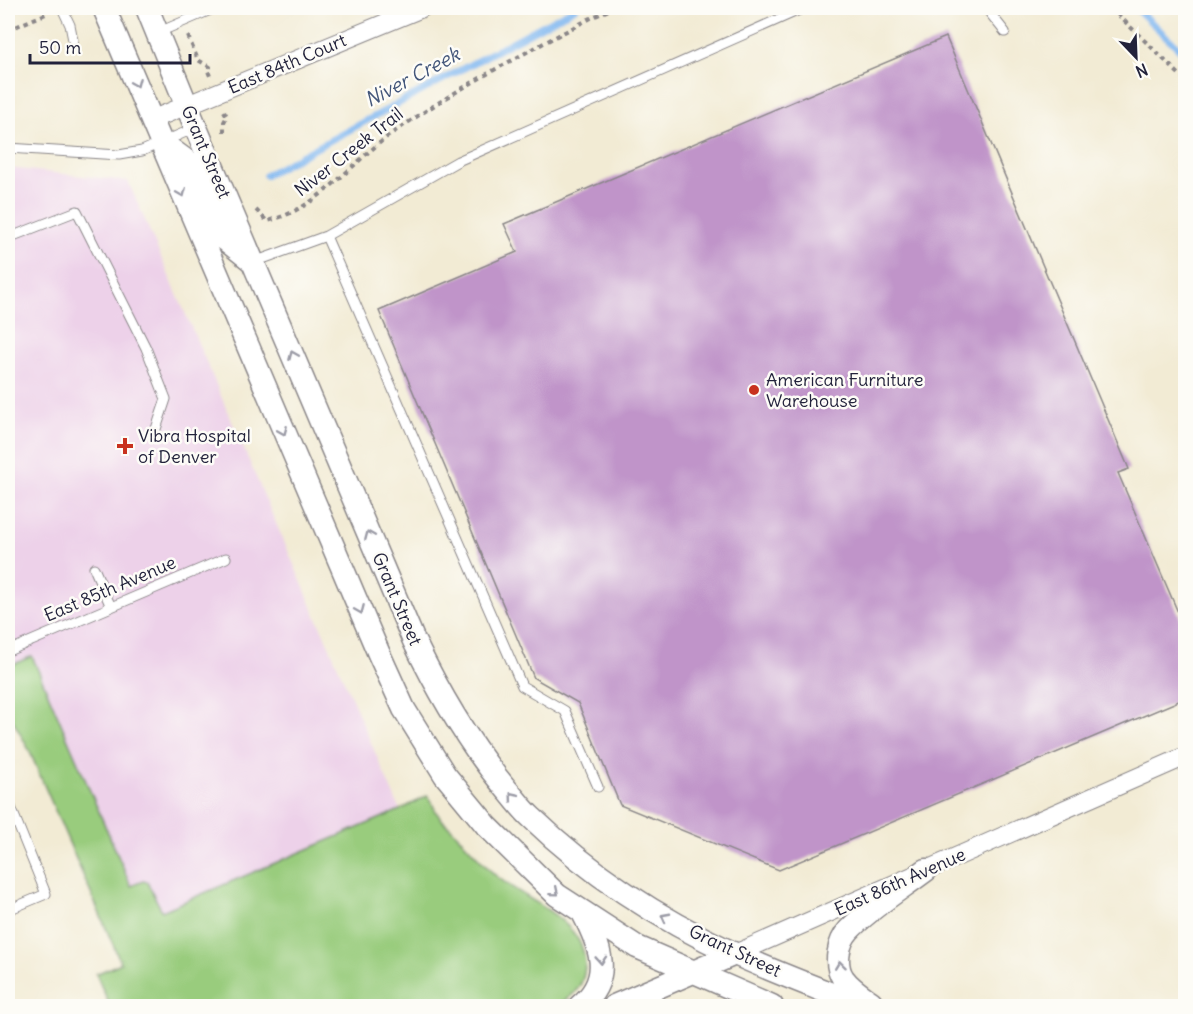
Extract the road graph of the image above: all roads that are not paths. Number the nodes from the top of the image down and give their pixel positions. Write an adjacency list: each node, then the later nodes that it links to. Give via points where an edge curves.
1 (104, 8): 12 (street, Grant Street, one-way to 12)
2 (147, 8): 9 (street, Grant Street)
3 (211, 8): 9 (lane)
4 (422, 8): 11 (street, East 84th Court)
5 (804, 8): 16 (lane, via 458,161)
6 (986, 8): 8 (lane)
7 (59, 9): 10 (lane, via 70,25)
8 (1005, 32)
9 (157, 33): 11 (street, Grant Street)
10 (73, 40)
11 (186, 105): 12 (street, East 84th Court); 13 (street, Grant Street)
12 (152, 120): 14 (street, Grant Street)
13 (195, 128): 14 (lane); 18 (street, Grant Street)
14 (161, 143): 15 (lane, via 119,155); 18 (street, via 188,162 222,237); 29 (street, Grant Street, one-way to 29, via 404,709 445,775 487,826 557,894)
15 (8, 148)
16 (326, 236): 18 (lane); 25 (lane, via 522,686 565,711)
17 (8, 238): 19 (lane, via 77,211 146,348 166,399)
18 (254, 262): 30 (street, Grant Street, one-way to 18, via 638,903 580,861 530,817 466,735 414,641)
19 (156, 429)
20 (226, 558): 22 (lane, East 85th Avenue)
21 (94, 568): 22 (lane)
22 (111, 607): 23 (lane, East 85th Avenue)
23 (8, 651)
24 (1185, 756): 27 (street, East 86th Avenue)
25 (598, 787)
26 (8, 800): 28 (lane, via 46,894)
27 (926, 870): 30 (street, East 86th Avenue); 36 (street, one-way to 27, via 841,976 837,962 840,948 847,932)
28 (8, 910)
29 (582, 912): 31 (street, Grant Street, via 637,948); 32 (street, one-way to 32, via 602,954 602,970 593,993)
30 (735, 954): 31 (street, East 86th Avenue); 35 (street, Grant Street)
31 (694, 973): 33 (street, East 86th Avenue); 34 (street, Grant Street)
32 (580, 1006)
33 (614, 1006)
34 (772, 1006)
35 (862, 1006)
36 (877, 1006)

